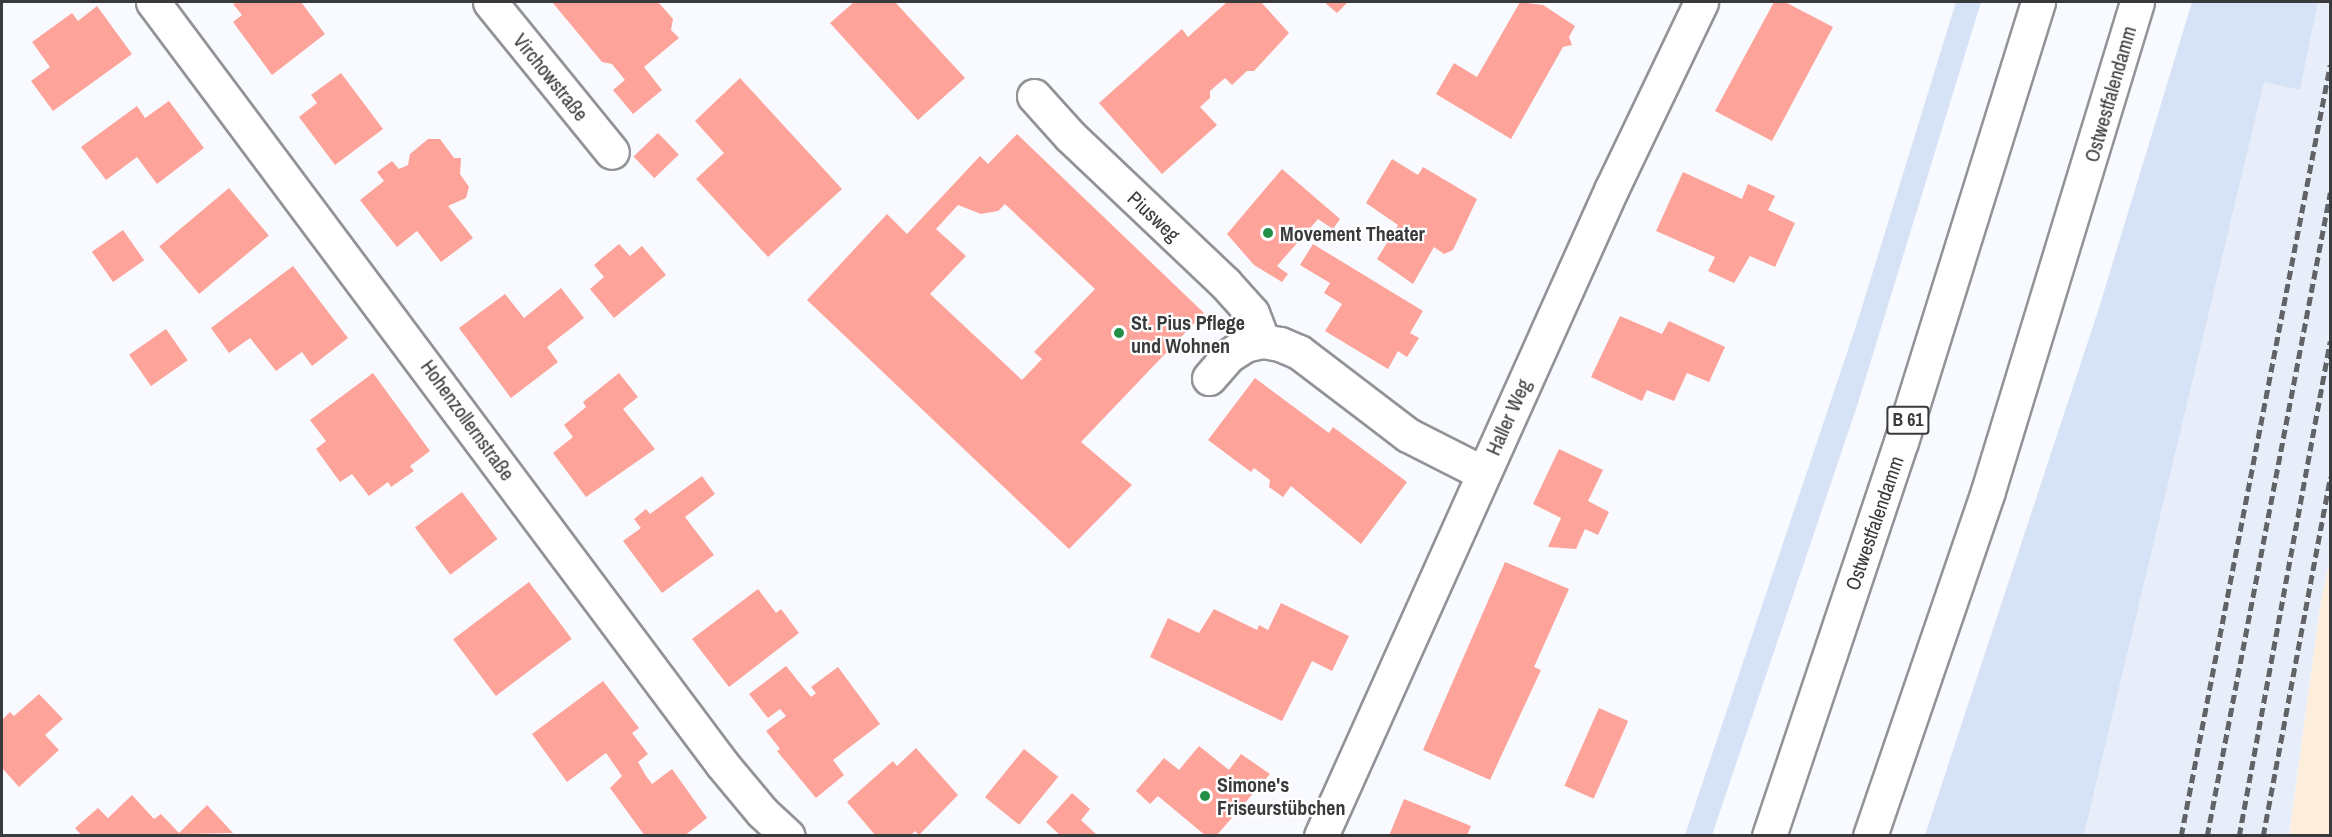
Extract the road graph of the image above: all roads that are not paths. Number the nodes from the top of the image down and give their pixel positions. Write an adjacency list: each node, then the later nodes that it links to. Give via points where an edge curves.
1 (153, 2): 11 (main road, Hohenzollernstraße, via 722,764)
2 (490, 2): 7 (main road, Virchowstraße)
3 (1701, 2): 10 (main road, Haller Weg)
4 (2038, 2): 13 (main road, Ostwestfalendamm / B 61, via 1902,442)
5 (2137, 2): 14 (main road, Ostwestfalendamm, via 1989,491)
6 (1034, 96): 8 (main road, Piusweg, via 1070,136 1225,283 1252,313)
7 (612, 152)
8 (1263, 341): 9 (main road, via 1245,345 1228,356); 10 (main road, via 1299,352 1408,435)
9 (1209, 378)
10 (1483, 473): 12 (main road, Haller Weg)
11 (788, 836)
12 (1321, 836)
13 (1769, 836)
14 (1870, 836)

